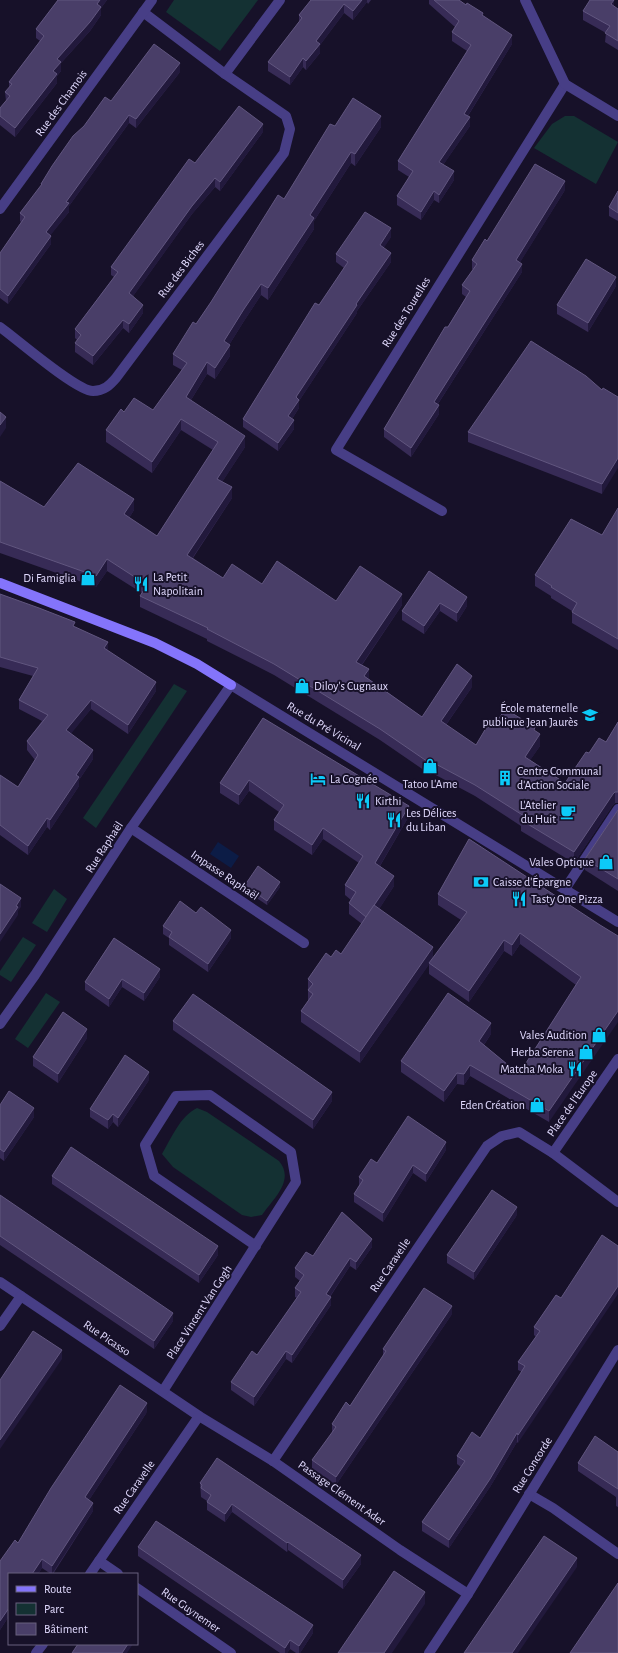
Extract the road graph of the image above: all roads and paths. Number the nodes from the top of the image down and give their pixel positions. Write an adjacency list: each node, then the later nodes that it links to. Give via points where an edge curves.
1 (152, 0): 4 (street, Rue des Chamois)
2 (280, 0): 5 (street)
3 (525, 0): 6 (street)
4 (143, 12): 5 (street, Rue des Biches); 8 (street, Rue des Chamois)
5 (224, 74): 9 (street, Rue des Biches, via 286,116 290,129 284,153 116,378 106,388 93,391 77,385)
6 (565, 84): 7 (street); 10 (street, Rue des Tourelles, via 336,450)
7 (618, 116)
8 (0, 208)
9 (0, 327)
10 (442, 511)
11 (0, 583): 12 (main road, Rue du Pré Vicinal, via 155,643)
12 (231, 685): 14 (street, Rue Raphaël); 15 (street, Rue du Pré Vicinal)
13 (618, 809): 15 (street)
14 (131, 828): 17 (street, Impasse Raphaël); 18 (street, Rue Raphaël, via 35,975)
15 (565, 889): 16 (street, Rue du Pré Vicinal)
16 (618, 922)
17 (304, 943)
18 (0, 1023)
19 (618, 1059): 20 (street, Place de l'Europe)
20 (553, 1153): 21 (street, Place de l'Europe); 29 (street, Rue Caravelle, via 519,1132 502,1136 487,1146)
21 (618, 1202)
22 (256, 1246): 22 (street, Place Vincent Van Gogh, via 296,1182 291,1152 210,1095 176,1096 145,1145 154,1176); 27 (street, Place Vincent Van Gogh)
23 (0, 1282): 24 (street, Rue Picasso)
24 (21, 1296): 25 (street); 27 (street, Rue Picasso)
25 (0, 1326)
26 (618, 1350): 30 (street, Rue Concorde)
27 (163, 1391): 28 (street, Rue Picasso)
28 (199, 1416): 29 (street, Passage Clément Ader); 32 (street, Rue Caravelle)
29 (273, 1461): 36 (street, Passage Clément Ader)
30 (529, 1494): 31 (street, via 554,1508); 36 (street, Rue Concorde)
31 (618, 1554)
32 (99, 1561): 33 (street, Rue Caravelle); 34 (street)
33 (91, 1573)
34 (117, 1573)
35 (138, 1589): 39 (street, Rue Guynemer)
36 (468, 1594): 40 (street)
37 (42, 1645): 38 (street)
38 (36, 1653)
39 (231, 1653)
40 (429, 1653)

